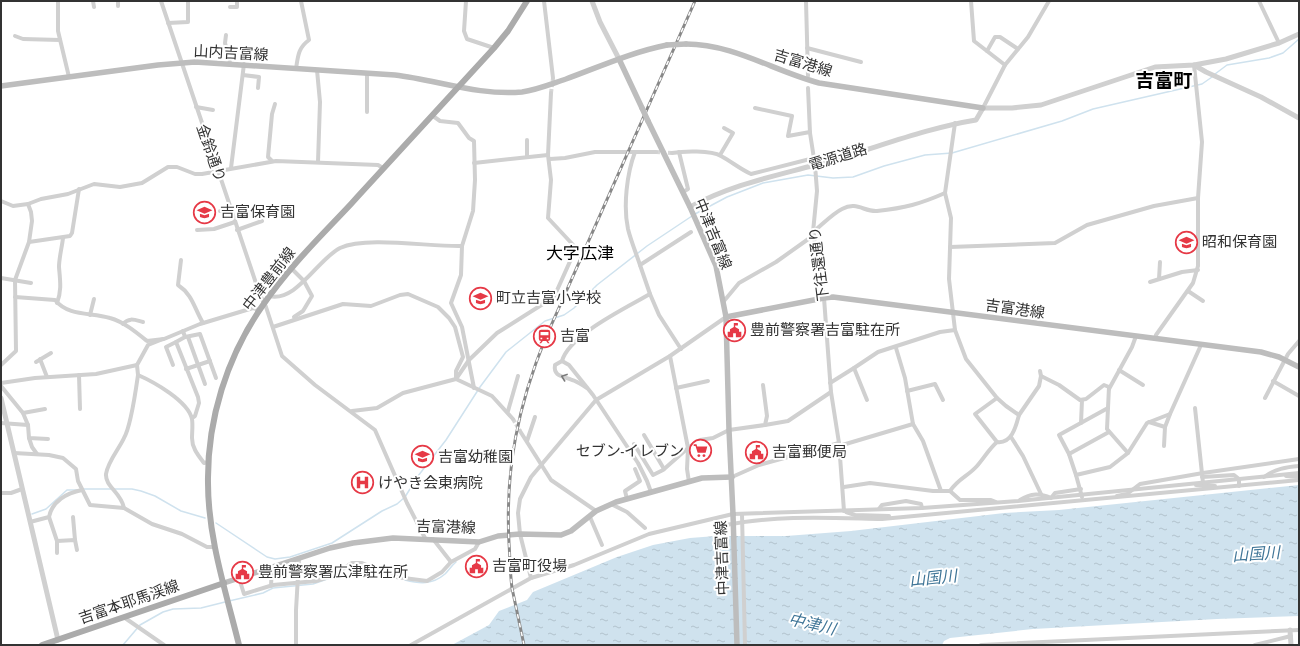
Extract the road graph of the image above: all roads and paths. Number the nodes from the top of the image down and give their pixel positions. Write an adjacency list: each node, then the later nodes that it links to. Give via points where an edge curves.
1 (58, 1): 23 (street)
2 (93, 1): 17 (street)
3 (118, 1): 16 (street)
4 (161, 1): 19 (street, 金鈴通り)
5 (188, 1): 19 (street, via 188,22)
6 (237, 1): 18 (street, via 237,7)
7 (301, 1): 36 (street, via 309,40 298,51)
8 (466, 1): 25 (street, via 464,31 467,39)
9 (527, 1): 25 (main road, 中津豊前線)
10 (544, 1): 42 (street)
11 (592, 1): 29 (street)
12 (806, 1): 26 (street)
13 (971, 1): 28 (street, via 974,41)
14 (1049, 1): 27 (street, via 1039,21)
15 (1259, 1): 24 (street)
16 (118, 6)
17 (94, 7)
18 (230, 7)
19 (168, 23): 31 (street, 金鈴通り)
20 (1299, 34): 24 (street)
21 (226, 35): 32 (street, via 225,43)
22 (15, 36): 23 (street, via 23,39)
23 (60, 40): 41 (street)
24 (1278, 44): 35 (street)
25 (494, 48): 44 (main road, 中津豊前線)
26 (807, 48): 30 (street); 40 (street)
27 (1018, 49): 28 (street, via 1000,37 995,37); 34 (street)
28 (986, 51): 34 (street)
29 (619, 59): 44 (main road, via 534,90 485,91); 51 (main road, 吉富港線, bridge, via 645,49 667,45 716,47 818,83); 76 (main road, 中津吉富線, bridge)
30 (861, 62)
31 (181, 63): 32 (main road, 山内吉富線); 41 (main road, 山内吉富線); 49 (street, 金鈴通り)
32 (230, 63): 33 (main road, 山内吉富線)
33 (244, 64): 36 (main road, 山内吉富線); 39 (street)
34 (1005, 65): 51 (street)
35 (1194, 65): 51 (street, via 1155,67 1041,105); 55 (street); 78 (street, via 1202,142)
36 (296, 69): 37 (main road, 山内吉富線)
37 (317, 70): 38 (main road, 山内吉富線); 69 (street, via 320,102)
38 (367, 73): 44 (main road, 山内吉富線, via 421,78); 53 (street)
39 (243, 75): 45 (street, via 259,77); 72 (street)
40 (808, 76)
41 (68, 77): 43 (main road, 山内吉富線)
42 (553, 78)
43 (1, 86)
44 (459, 86): 54 (main road, 中津豊前線)
45 (258, 88)
46 (808, 88): 58 (street, 下往還通り)
47 (551, 93): 66 (street)
48 (275, 104): 68 (street, via 268,157)
49 (196, 107): 52 (street); 74 (street, 金鈴通り)
50 (755, 108): 58 (street, via 792,116 788,136)
51 (983, 108): 56 (street, 電源道路, via 976,120)
52 (213, 110)
53 (367, 112)
54 (433, 116): 70 (street, via 440,121 458,123 474,141); 73 (main road, 中津豊前線)
55 (1299, 118)
56 (955, 123): 71 (street, 電源道路, via 898,138); 77 (street)
57 (724, 128): 64 (street, via 734,133)
58 (810, 132): 67 (street, 下往還通り)
59 (527, 140): 65 (street)
60 (635, 152): 61 (street); 66 (street, via 595,152 566,158); 96 (street, via 630,166 627,192 628,227)
61 (656, 152)
62 (679, 152): 63 (street); 64 (street); 76 (street, via 688,189)
63 (672, 153)
64 (720, 155): 67 (street, via 751,174)
65 (527, 157): 66 (street); 70 (street)
66 (549, 157): 137 (street, via 551,180 548,218 576,248 554,297 497,333)
67 (814, 158): 71 (street, 下往還通り)
68 (272, 161): 69 (street); 72 (street)
69 (318, 162): 73 (street, via 378,165)
70 (474, 163): 92 (street, via 473,212)
71 (815, 165): 81 (street, 電源道路, via 742,184); 89 (street, 下往還通り, via 817,191)
72 (231, 168): 74 (street)
73 (383, 168): 97 (main road, 中津豊前線)
74 (217, 171): 75 (street, via 195,174 177,167 168,167 137,184 120,188 94,184); 83 (street, 金鈴通り)
75 (79, 189): 80 (street); 90 (street, via 72,233)
76 (683, 192): 81 (main road, 中津吉富線)
77 (945, 193): 89 (street, via 918,205 903,208 875,211 856,205 842,208); 93 (street, via 951,218)
78 (1198, 198): 93 (street, via 1154,206 1087,225 1055,243); 98 (street)
79 (1, 201): 80 (street, via 13,206)
80 (28, 204): 91 (street, via 32,221)
81 (690, 207): 111 (main road, 中津吉富線, via 716,266)
82 (220, 210): 83 (street)
83 (230, 210): 85 (street, 金鈴通り)
84 (262, 221): 87 (street)
85 (235, 222): 86 (street, via 214,229); 87 (street, 金鈴通り)
86 (197, 230)
87 (237, 230): 114 (street, 金鈴通り)
88 (691, 232): 96 (street)
89 (814, 233): 109 (street, 下往還通り); 111 (street, via 776,262 739,283)
90 (63, 238): 91 (street); 113 (street, via 59,267 62,279)
91 (29, 242): 101 (street)
92 (462, 246): 102 (street, via 371,243 347,246 339,249 313,270); 137 (street, via 461,275 450,303 462,327)
93 (950, 248): 116 (street)
94 (181, 260): 121 (street, via 178,285 193,300)
95 (1160, 262): 100 (street)
96 (640, 265): 106 (street)
97 (292, 269): 102 (street); 108 (main road, 中津豊前線)
98 (1198, 270): 100 (street); 105 (street)
99 (1, 278): 101 (street)
100 (1159, 279): 103 (street)
101 (15, 280): 104 (street); 107 (street)
102 (304, 281): 108 (street, via 288,294); 119 (street, via 312,296 303,311 294,317)
103 (1150, 282)
104 (31, 283)
105 (1188, 291): 112 (street); 129 (street, via 1156,335)
106 (650, 294): 134 (street); 140 (street, via 584,334 566,349)
107 (15, 296): 113 (street, via 55,300); 141 (street, via 16,351)
108 (269, 296): 114 (main road, 中津豊前線)
109 (824, 298): 116 (main road, 吉富港線); 118 (main road, 吉富港線); 159 (street, 下往還通り)
110 (94, 299): 117 (street)
111 (724, 301): 118 (main road, 中津吉富線)
112 (1203, 301)
113 (57, 303): 117 (street, via 62,308)
114 (264, 303): 115 (main road, 中津豊前線); 123 (street, 金鈴通り)
115 (259, 310): 121 (street, via 253,308); 215 (main road, 中津豊前線, via 226,374 215,415)
116 (952, 313): 124 (street); 126 (main road, 吉富港線)
117 (90, 315): 122 (street, via 110,318)
118 (726, 317): 134 (street); 197 (main road, 中津吉富線)
119 (296, 319): 123 (street); 156 (street, via 344,304 371,306 400,295 416,296 438,307 455,327 463,357 456,371)
120 (143, 322): 122 (street, via 131,319 126,320)
121 (203, 323): 125 (street)
122 (124, 324): 128 (street, via 147,340)
123 (273, 326): 182 (street, 金鈴通り, via 279,349 286,361)
124 (955, 330): 133 (street, via 940,332); 172 (street, via 966,359)
125 (183, 331): 127 (street); 128 (street)
126 (1136, 336): 129 (main road, 吉富港線); 148 (street)
127 (187, 337): 131 (street); 139 (street, via 200,334); 144 (street)
128 (164, 339): 142 (street, via 148,345)
129 (1156, 339): 132 (main road, 吉富港線)
130 (1299, 341): 138 (street)
131 (176, 342): 143 (street, via 166,347); 147 (street)
132 (1201, 345): 138 (main road, 吉富港線, via 1261,352); 185 (street)
133 (896, 348): 146 (street, via 870,356); 168 (street)
134 (681, 349): 136 (street)
135 (51, 353): 154 (street, via 38,361)
136 (670, 356): 166 (street); 174 (street)
137 (469, 360): 156 (street); 164 (street)
138 (1286, 360): 145 (main road, 吉富港線); 158 (street)
139 (210, 361): 144 (street); 155 (street)
140 (562, 361): 165 (street, via 569,365); 165 (street, one-way to 140, via 556,373 555,365)
141 (1, 365)
142 (137, 365): 150 (street); 151 (street)
143 (173, 365)
144 (198, 365): 147 (street); 160 (street)
145 (1299, 367)
146 (854, 368): 159 (street); 175 (street)
147 (186, 369): 188 (street, via 199,404)
148 (1120, 370): 163 (street); 167 (street)
149 (1040, 371): 153 (street)
150 (79, 375): 154 (street); 181 (street)
151 (138, 375): 188 (street, via 164,389); 252 (street, via 125,437 106,474 111,489 121,497)
152 (518, 376): 183 (street)
153 (1041, 376): 177 (street); 186 (street, via 1039,386)
154 (47, 377): 161 (street)
155 (216, 378)
156 (456, 379): 164 (street); 182 (street, via 403,392 377,408)
157 (708, 381): 166 (street)
158 (1273, 381): 170 (street); 173 (street)
159 (830, 383): 169 (street, 下往還通り)
160 (205, 384)
161 (1, 385): 184 (street)
162 (763, 385): 193 (street, via 768,416)
163 (1143, 385)
164 (474, 388): 183 (street, via 492,396)
165 (587, 388): 174 (street)
166 (676, 388): 209 (street)
167 (1109, 389): 177 (street, via 1104,385); 178 (street)
168 (907, 391): 176 (street, via 935,384); 194 (street)
169 (831, 392): 193 (street, via 788,420); 207 (street, 下往還通り)
170 (1299, 396)
171 (1, 398): 191 (street)
172 (997, 398): 186 (street); 205 (street, via 975,414)
173 (1265, 398)
174 (596, 400): 216 (street); 239 (street, via 638,463)
175 (867, 400)
176 (943, 400)
177 (1082, 400): 192 (street)
178 (1108, 408): 192 (street); 199 (street)
179 (1195, 408): 221 (street)
180 (45, 409): 184 (street)
181 (80, 409)
182 (352, 411): 269 (street, 金鈴通り, via 370,424 379,436 407,503)
183 (508, 411): 189 (street)
184 (23, 413): 195 (street)
185 (1170, 414): 190 (street); 196 (street)
186 (1020, 415): 201 (street)
187 (535, 417): 204 (street)
188 (192, 418): 215 (street, via 194,448 204,463)
189 (513, 419)
190 (1149, 422): 196 (street); 210 (street)
191 (4, 423): 195 (street); 211 (street)
192 (1081, 423): 213 (street, via 1059,435)
193 (765, 424): 197 (street)
194 (913, 424): 207 (street); 237 (street, via 923,441)
195 (28, 425): 202 (street)
196 (1166, 427): 208 (street)
197 (729, 430): 209 (street, via 713,438 700,440); 224 (main road, 中津吉富線)
198 (520, 431): 204 (street)
199 (1109, 432): 210 (street); 213 (street)
200 (644, 435): 219 (street)
201 (1011, 437): 205 (street); 241 (street)
202 (29, 438): 203 (street); 212 (street)
203 (48, 439)
204 (527, 441): 216 (street)
205 (996, 442): 238 (street, via 978,465 958,480)
206 (634, 444): 219 (street, via 653,475)
207 (839, 444): 224 (street, via 759,465); 232 (street, 下往還通り)
208 (1164, 446)
209 (688, 448): 219 (street); 228 (street)
210 (1128, 453): 220 (street, via 1110,467)
211 (14, 454): 212 (street); 233 (street)
212 (37, 454): 235 (street, via 63,458 72,464)
213 (1069, 454): 220 (street)
214 (1297, 460): 217 (street); 221 (street)
215 (208, 462): 275 (main road, 中津豊前線, via 208,504)
216 (541, 463): 255 (street, via 551,480); 268 (street, via 520,499)
217 (1297, 466): 222 (street); 225 (street, via 1271,472)
218 (635, 469): 244 (street, via 640,482 625,491)
219 (664, 469)
220 (1076, 475): 234 (street)
221 (1202, 475): 226 (street, via 1234,475); 230 (street); 236 (street, via 1140,484)
222 (1298, 475): 223 (street)
223 (1284, 476): 225 (street); 229 (street)
224 (732, 477): 228 (main road, 吉富港線, via 702,478); 257 (main road, 中津吉富線)
225 (1263, 478): 226 (street)
226 (1239, 479): 230 (street); 231 (street)
227 (1299, 480): 229 (street)
228 (689, 482): 239 (main road, 吉富港線)
229 (1286, 482): 231 (street)
230 (1201, 486): 231 (street); 236 (street, via 1194,484); 245 (street)
231 (1237, 486)
232 (844, 487): 237 (street, via 870,483); 256 (street, 下往還通り)
233 (22, 489): 240 (street); 265 (street)
234 (1081, 489): 242 (street); 243 (street, via 1055,493)
235 (82, 490): 252 (street, via 90,505); 260 (street, via 68,493 50,509)
236 (1134, 490): 242 (street); 245 (street, via 1127,494)
237 (941, 491): 238 (street)
238 (950, 491): 248 (street)
239 (651, 492): 244 (main road, 吉富港線)
240 (1, 493)
241 (1041, 494): 243 (street); 247 (street, via 1027,496)
242 (1082, 495): 243 (street); 246 (street)
243 (1051, 498): 247 (street); 250 (street)
244 (627, 499): 249 (main road, 吉富港線)
245 (1100, 499): 246 (street)
246 (1082, 500): 250 (street)
247 (1018, 501): 248 (street)
248 (960, 502): 251 (street)
249 (611, 504): 255 (main road, 吉富港線); 267 (street, via 626,512)
250 (1052, 504): 259 (street)
251 (929, 506): 253 (street); 259 (street)
252 (124, 508): 275 (street, via 152,524 182,534 207,547)
253 (922, 508): 254 (street); 254 (street, via 922,504 906,501 882,505)
254 (879, 509): 256 (street)
255 (596, 511): 262 (main road, 吉富港線)
256 (842, 511): 258 (street); 263 (street, 下往還通り); 264 (street, via 855,515)
257 (733, 514): 258 (street); 282 (street, via 649,534 574,565); 297 (main road, 中津吉富線, bridge)
258 (742, 514): 298 (street, bridge)
259 (927, 515): 264 (street)
260 (49, 517): 265 (street); 272 (street)
261 (73, 517): 271 (street)
262 (590, 517): 268 (main road, 吉富港線, via 571,531 560,535); 274 (street)
263 (840, 517): 264 (street); 266 (street, via 768,520)
264 (898, 518)
265 (30, 522): 290 (street)
266 (726, 525)
267 (645, 528)
268 (520, 534): 273 (main road, 吉富港線, via 498,536); 282 (street)
269 (425, 538): 270 (main road, 吉富港線); 278 (main road, 吉富港線, via 393,538 353,543)
270 (433, 539): 273 (main road, 吉富港線); 279 (street)
271 (75, 540): 272 (street); 276 (street)
272 (57, 541): 277 (street)
273 (479, 542): 279 (street, via 474,549)
274 (602, 545)
275 (215, 547): 284 (main road, 中津豊前線)
276 (77, 550)
277 (58, 553)
278 (299, 559): 280 (main road, 吉富港線); 283 (street)
279 (451, 562): 283 (street, via 442,572 427,581 396,577 362,563 352,563 332,576 316,581)
280 (272, 567): 281 (main road, 吉富港線); 285 (street)
281 (239, 578): 284 (main road, 吉富港線); 285 (street, via 244,594)
282 (531, 578): 296 (street)
283 (298, 582): 285 (street); 295 (street)
284 (224, 583): 286 (main road, 吉富本耶馬渓線); 294 (main road, 中津豊前線)
285 (271, 586)
286 (124, 618): 290 (main road, 吉富本耶馬渓線); 293 (street)
287 (1290, 630): 288 (street); 289 (street); 291 (street)
288 (1299, 630)
289 (1291, 636): 300 (street); 301 (street)
290 (58, 640): 292 (main road, 吉富本耶馬渓線)
291 (1051, 643): 299 (street)
292 (42, 645)
293 (164, 645)
294 (239, 645)
295 (296, 645)
296 (410, 645)
297 (737, 645)
298 (745, 645)
299 (981, 645)
300 (1255, 645)
301 (1291, 645)

